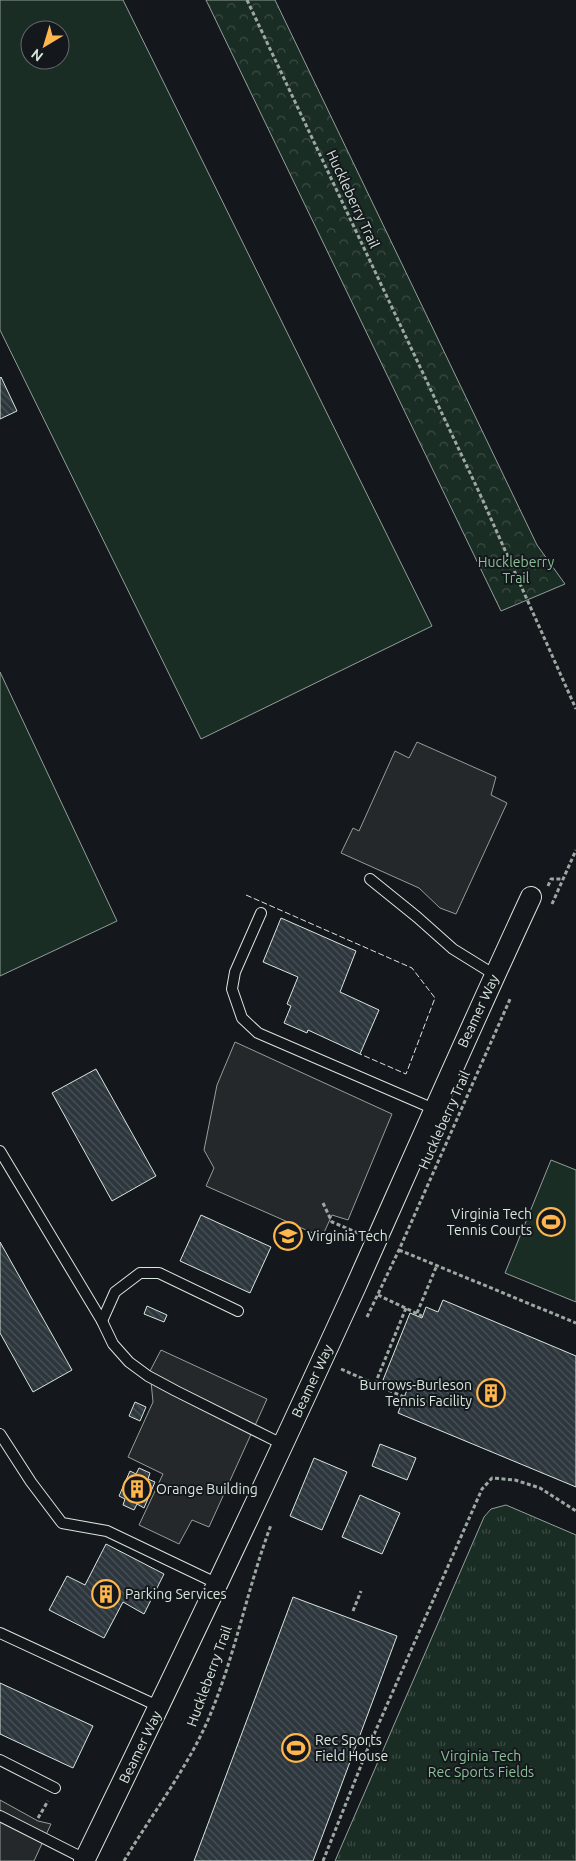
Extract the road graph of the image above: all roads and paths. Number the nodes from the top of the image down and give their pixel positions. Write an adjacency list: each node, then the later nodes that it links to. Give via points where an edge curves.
1 (247, 0): 2 (path, Huckleberry Trail, via 480,492)
2 (576, 709)
3 (576, 850): 6 (path)
4 (370, 879): 8 (lane, via 453,949)
5 (531, 896): 8 (street, Beamer Way)
6 (551, 908)
7 (260, 913): 10 (lane, via 235,972 232,989 242,1018 258,1033)
8 (495, 975): 10 (street, Beamer Way)
9 (513, 992): 14 (path, Huckleberry Trail)
10 (434, 1109): 28 (street, Beamer Way)
11 (0, 1151): 22 (lane)
12 (323, 1203): 13 (path, via 332,1222)
13 (358, 1233)
14 (399, 1250): 15 (path); 16 (path, Huckleberry Trail)
15 (437, 1266): 19 (path); 23 (path)
16 (378, 1295): 17 (path); 21 (path, Huckleberry Trail)
17 (406, 1308): 19 (path); 25 (path)
18 (238, 1311): 22 (lane, via 159,1273 140,1273 115,1292)
19 (417, 1313): 20 (path)
20 (422, 1316)
21 (366, 1320)
22 (102, 1321): 28 (lane, via 113,1344 148,1376)
23 (576, 1323)
24 (346, 1362): 25 (path, via 342,1370)
25 (375, 1384): 26 (path)
26 (404, 1397)
27 (0, 1434): 31 (lane, via 62,1523 107,1531)
28 (282, 1444): 31 (street, Beamer Way)
29 (576, 1511): 42 (path, via 540,1488 515,1480 492,1478 482,1489 368,1748)
30 (272, 1520): 41 (path, Huckleberry Trail, via 208,1720)
31 (218, 1584): 35 (street, Beamer Way)
32 (361, 1591): 33 (path)
33 (353, 1611)
34 (0, 1633): 35 (lane)
35 (160, 1707): 40 (street, Beamer Way)
36 (0, 1760): 37 (lane)
37 (55, 1788): 39 (path)
38 (0, 1816): 39 (lane)
39 (30, 1832): 40 (lane)
40 (85, 1860)
41 (124, 1861)
42 (323, 1861)

